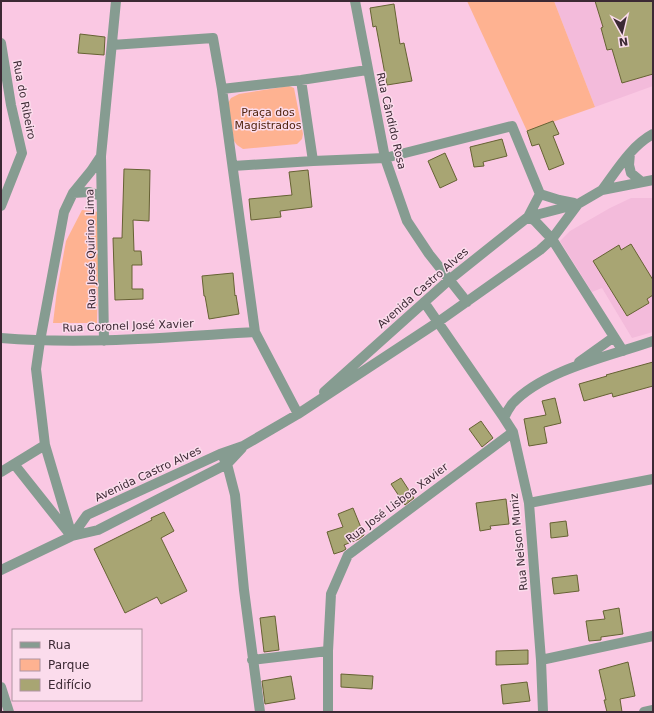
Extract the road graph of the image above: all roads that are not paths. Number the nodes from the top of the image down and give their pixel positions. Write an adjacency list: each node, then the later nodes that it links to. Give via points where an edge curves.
1 (116, 1): 4 (street, Rua José Quirino Lima)
2 (355, 1): 5 (street, Rua Cândido Rosa)
3 (1, 42): 21 (street, Rua do Ribeiro, via 11,106 22,153)
4 (112, 45): 7 (street, via 213,38); 10 (street, Rua José Quirino Lima)
5 (367, 70): 6 (street); 11 (street, Rua Cândido Rosa)
6 (301, 80): 7 (street); 12 (street)
7 (222, 89): 13 (street)
8 (653, 134): 9 (street, Avenida Castro Alves)
9 (630, 153): 15 (street, via 631,173); 16 (street, Avenida Castro Alves)
10 (102, 156): 17 (street, Rua José Quirino Lima); 19 (street, Rua José Quirino Lima)
11 (385, 158): 12 (street); 18 (street, via 512,126); 24 (street, Rua Cândido Rosa, via 407,221)
12 (313, 161): 13 (street)
13 (233, 166): 28 (street)
14 (653, 180): 15 (street, Avenida Castro Alves)
15 (642, 182): 16 (street, Avenida Castro Alves)
16 (602, 190): 20 (street, Avenida Castro Alves)
17 (73, 193): 19 (street, via 89,192); 31 (street, Rua José Quirino Lima, via 64,212)
18 (540, 194): 20 (street); 22 (street)
19 (101, 196): 32 (street, Rua José Quirino Lima)
20 (578, 204): 22 (street, Avenida Castro Alves); 23 (street, Avenida Castro Alves)
21 (1, 206)
22 (528, 217): 23 (street); 24 (street, Avenida Castro Alves)
23 (552, 240): 26 (street, Avenida Castro Alves); 29 (street)
24 (449, 280): 25 (street, Avenida Castro Alves); 26 (street, Rua Cândido Rosa)
25 (424, 302): 27 (street, Rua Nelson Muniz); 36 (street, Avenida Castro Alves)
26 (466, 302): 27 (street, Avenida Castro Alves)
27 (438, 322): 36 (street, Avenida Castro Alves); 37 (street, Rua Nelson Muniz)
28 (255, 332): 32 (street, Rua Coronel José Xavier); 36 (street)
29 (614, 337): 34 (street); 35 (street)
30 (1, 338): 31 (street, Rua Coronel José Xavier)
31 (40, 341): 32 (street, Rua Coronel José Xavier); 39 (street, Rua José Quirino Lima, via 36,369)
32 (104, 341)
33 (653, 341): 34 (street)
34 (623, 351): 35 (street)
35 (570, 368): 37 (street, via 535,385 511,405)
36 (298, 414): 40 (street, Avenida Castro Alves)
37 (504, 418): 38 (street, Rua Nelson Muniz)
38 (513, 432): 46 (street, Rua Nelson Muniz); 50 (street, Rua José Lisboa Xavier, via 348,555 331,594)
39 (45, 445): 42 (street); 47 (street, Rua José Quirino Lima)
40 (243, 446): 41 (street, Avenida Castro Alves); 43 (street, Avenida Castro Alves)
41 (220, 454): 43 (street); 47 (street, Avenida Castro Alves, via 87,515)
42 (14, 464): 44 (street); 47 (street)
43 (227, 464): 47 (street, Avenida Castro Alves, via 98,530); 51 (street, via 235,495)
44 (1, 472)
45 (653, 479): 46 (street)
46 (528, 503): 52 (street, Rua Nelson Muniz)
47 (72, 536): 48 (street, Avenida Castro Alves)
48 (1, 570)
49 (653, 636): 52 (street)
50 (328, 651): 51 (street); 57 (street, Rua José Lisboa Xavier)
51 (252, 660): 56 (street)
52 (541, 660): 58 (street, Rua Nelson Muniz)
53 (1, 687): 55 (street)
54 (653, 710): 59 (street)
55 (9, 712)
56 (260, 712)
57 (328, 712)
58 (543, 712)
59 (644, 712)

